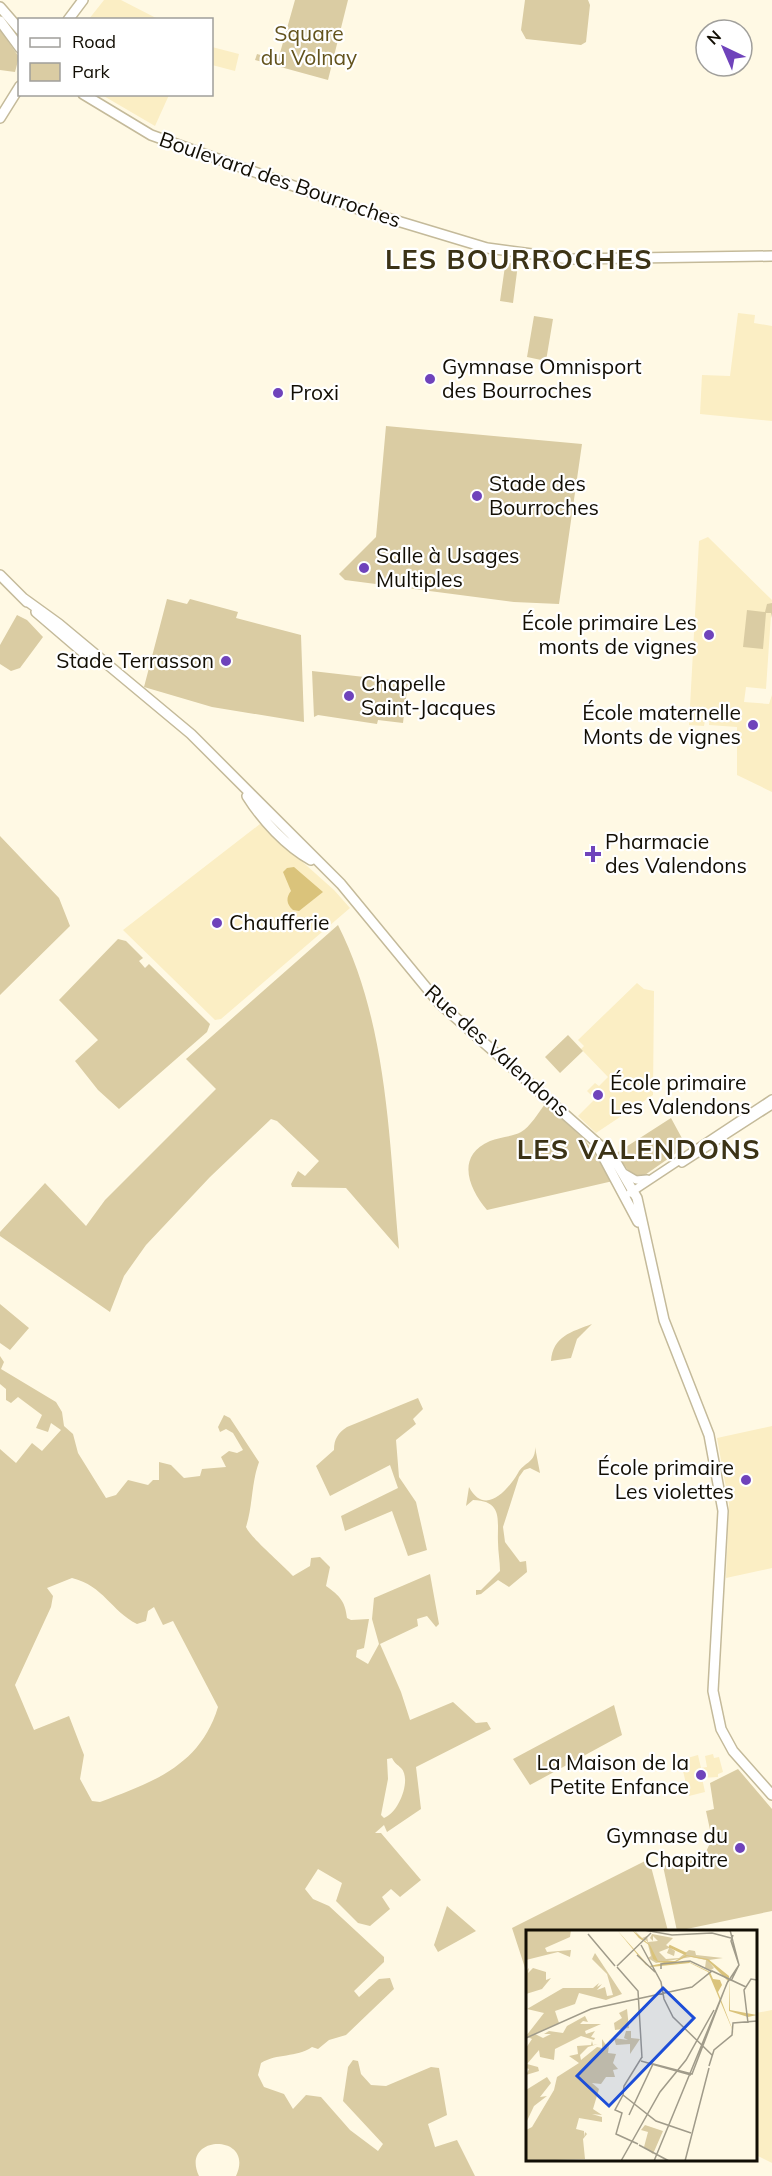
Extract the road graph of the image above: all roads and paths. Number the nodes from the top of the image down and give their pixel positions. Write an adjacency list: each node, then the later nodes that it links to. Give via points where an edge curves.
1 (83, 0): 3 (main road)
2 (0, 7): 5 (main road)
3 (70, 18)
4 (0, 20): 6 (main road); 7 (main road)
5 (18, 28)
6 (18, 39)
7 (18, 45)
8 (18, 89): 10 (main road)
9 (86, 96): 11 (main road, Boulevard des Bourroches, via 151,135 361,210 488,248 570,259)
10 (0, 118)
11 (772, 256)
12 (0, 575): 13 (main road, Rue des Valendons)
13 (23, 598): 14 (main road, Rue des Valendons); 15 (main road, Rue des Valendons)
14 (38, 608): 15 (main road); 16 (main road, Rue des Valendons)
15 (54, 630): 16 (main road); 17 (main road, Rue des Valendons)
16 (84, 645): 17 (main road, Rue des Valendons)
17 (120, 676): 20 (main road, Rue des Valendons, via 191,734 243,789 256,811 335,878 439,1003 593,1138 613,1157)
18 (772, 1099): 21 (street)
19 (772, 1105): 22 (street)
20 (614, 1167): 21 (street, via 642,1181); 22 (main road, Rue des Valendons)
21 (659, 1173): 22 (street)
22 (632, 1192): 23 (main road, via 664,1320 709,1435 723,1511 714,1691 719,1719 733,1751)
23 (772, 1795)

